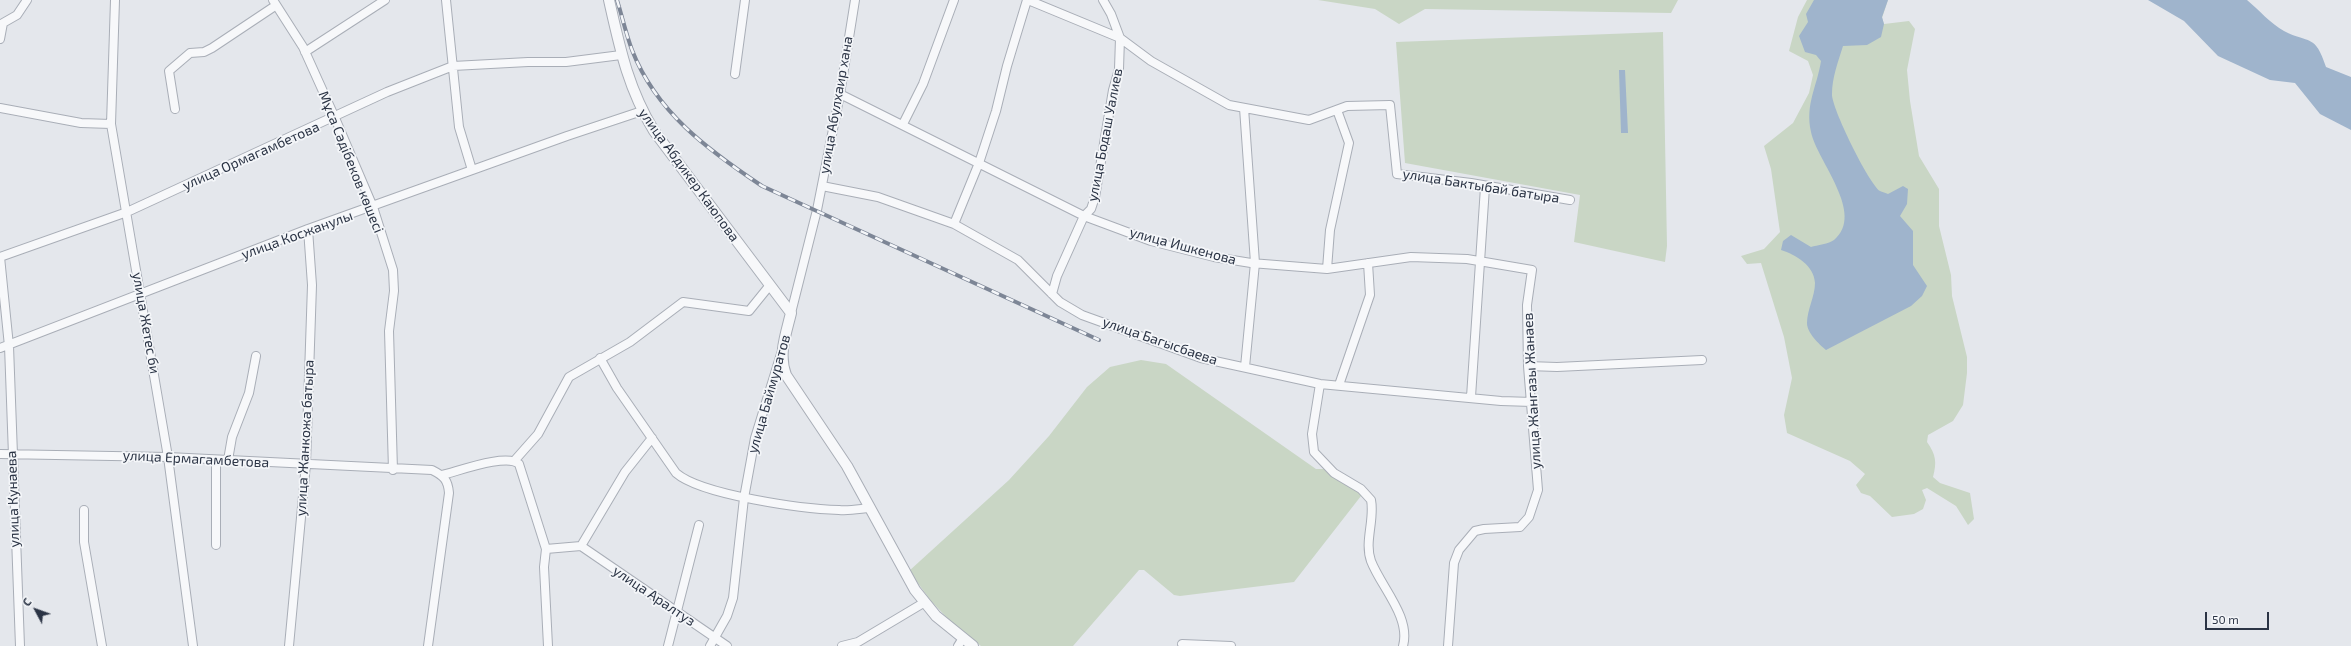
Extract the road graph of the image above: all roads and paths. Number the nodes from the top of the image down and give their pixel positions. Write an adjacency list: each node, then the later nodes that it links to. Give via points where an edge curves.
1 (27, 0): 12 (street, via 17,15)
2 (115, 0): 26 (street, улица Жетес би)
3 (385, 0): 15 (street)
4 (446, 0): 17 (street)
5 (609, 0): 16 (street, улица Абдикер Каюпова)
6 (744, 0): 18 (street)
7 (855, 0): 19 (street, улица Абулхаир хана)
8 (954, 0): 27 (street, via 923,84)
9 (1028, 0): 13 (street, улица Бактыбай батыра); 28 (street)
10 (1103, 0): 13 (street)
11 (274, 3): 15 (street, Мұса Сәдібеков көшесі); 22 (street, via 212,48 204,52 190,53 173,67 168,76)
12 (2, 23): 14 (street)
13 (1120, 38): 21 (street, улица Бактыбай батыра, via 1151,61 1229,105); 36 (street, улица Бодаш Уалиев, via 1119,69 1095,197 1091,209)
14 (0, 39)
15 (305, 52): 25 (street, Мұса Сәдібеков көшесі)
16 (621, 55): 17 (street, улица Ормагамбетова, via 566,62); 24 (street, улица Абдикер Каюпова)
17 (453, 66): 25 (street, улица Ормагамбетова, via 388,92); 29 (street, via 460,127)
18 (735, 74)
19 (840, 94): 27 (street, улица Ишкенова); 30 (street, улица Абулхаир хана)
20 (0, 108): 26 (street, via 81,122)
21 (1244, 108): 23 (street, улица Бактыбай батыра, via 1310,120); 41 (street)
22 (175, 109)
23 (1337, 110): 31 (street, улица Бактыбай батыра, via 1347,106 1390,105 1398,174); 43 (street, via 1349,143 1330,230)
24 (642, 111): 29 (street, улица Косжанулы); 45 (street, улица Абдикер Каюпова, via 654,131)
25 (335, 118): 33 (street, Мұса Сәдібеков көшесі); 35 (street, улица Ормагамбетова)
26 (111, 124): 35 (street, улица Жетес би)
27 (903, 124): 28 (street, улица Ишкенова)
28 (979, 163): 36 (street, улица Ишкенова); 37 (street)
29 (472, 170): 33 (street, улица Косжанулы)
30 (822, 186): 34 (street, улица Абулхаир хана); 37 (street, улица Багысбаева, via 878,197)
31 (1486, 187): 32 (street, улица Бактыбай батыра); 40 (street)
32 (1570, 200)
33 (373, 207): 38 (street, улица Косжанулы); 69 (street, Мұса Сәдібеков көшесі, via 393,270 394,291 389,331)
34 (817, 210): 48 (street, улица Баймуратов)
35 (127, 212): 39 (street, улица Ормагамбетова); 46 (street, улица Жетес би)
36 (1084, 216): 41 (street, улица Ишкенова, via 1151,241 1214,257); 47 (street, улица Бодаш Уалиев, via 1057,276)
37 (954, 224): 47 (street, улица Багысбаева, via 1018,260)
38 (308, 229): 46 (street, улица Косжанулы); 68 (street, улица Жанкожа батыра, via 312,285)
39 (0, 257): 49 (street, улица Кунаева)
40 (1479, 261): 42 (street, улица Ишкенова, via 1411,257); 44 (street, улица Ишкенова); 59 (street)
41 (1255, 263): 43 (street, улица Ишкенова); 56 (street)
42 (1368, 263): 43 (street, улица Ишкенова); 58 (street, via 1370,295)
43 (1327, 269)
44 (1532, 270): 55 (street, улица Жангазы Жанаев, via 1527,305)
45 (770, 285): 48 (street, улица Абдикер Каюпова); 53 (street, via 749,311 683,302 630,342)
46 (141, 294): 49 (street, улица Косжанулы); 64 (street, улица Жетес би)
47 (1052, 294): 56 (street, улица Багысбаева, via 1082,315 1201,358)
48 (791, 313): 51 (street, улица Баймуратов)
49 (8, 346): 50 (street, улица Косжанулы); 63 (street, улица Кунаева)
50 (0, 348)
51 (782, 353): 71 (street, улица Баймуратов, via 755,438); 72 (street, via 782,365 786,375 847,466)
52 (256, 356): 66 (street, via 249,393 232,437)
53 (600, 358): 61 (street, via 617,388); 67 (street, via 569,377 538,434)
54 (1702, 360): 55 (street)
55 (1528, 366): 60 (street, улица Жангазы Жанаев)
56 (1245, 367): 57 (street, улица Багысбаева)
57 (1320, 384): 58 (street, улица Багысбаева); 95 (street, via 1312,434 1314,452 1334,473 1361,488 1372,500 1369,547 1371,560 1401,619 1404,631)
58 (1339, 385): 59 (street, улица Багысбаева)
59 (1471, 397): 60 (street, улица Багысбаева)
60 (1532, 402): 96 (street, улица Жангазы Жанаев, via 1538,490 1531,512 1520,527 1475,531 1459,550 1454,563)
61 (652, 438): 71 (street, via 676,473 685,480); 76 (street, via 625,472)
62 (0, 454): 63 (street, улица Ермагамбетова)
63 (12, 454): 64 (street, улица Ермагамбетова); 83 (street, улица Кунаева)
64 (168, 457): 65 (street, улица Ермагамбетова); 85 (street, улица Жетес би)
65 (216, 460): 66 (street, улица Ермагамбетова); 75 (street)
66 (228, 460): 68 (street, улица Ермагамбетова)
67 (515, 460): 70 (street, via 504,460); 77 (street, via 519,464)
68 (306, 464): 69 (street, улица Ермагамбетова); 86 (street, улица Жанкожа батыра)
69 (393, 470): 70 (street, via 432,470)
70 (442, 475): 87 (street, via 448,482 449,493)
71 (744, 498): 72 (street, via 839,510); 80 (street, улица Баймуратов, via 733,598)
72 (869, 508): 78 (street, via 915,590)
73 (84, 510): 84 (street, via 84,542)
74 (699, 525): 79 (street)
75 (216, 545)
76 (581, 546): 77 (street); 79 (street, улица Аралтуз)
77 (546, 549): 88 (street, via 544,567)
78 (925, 602): 81 (street); 92 (street, via 858,642)
79 (677, 612): 80 (street, улица Аралтуз); 89 (street)
80 (716, 638): 90 (street, улица Баймуратов); 91 (street, улица Аралтуз)
81 (960, 642): 93 (street)
82 (1182, 645): 94 (street)
83 (20, 646)
84 (102, 646)
85 (193, 646)
86 (289, 646)
87 (428, 646)
88 (548, 646)
89 (668, 646)
90 (710, 646)
91 (727, 646)
92 (842, 646)
93 (973, 646)
94 (1231, 646)
95 (1403, 646)
96 (1448, 646)

